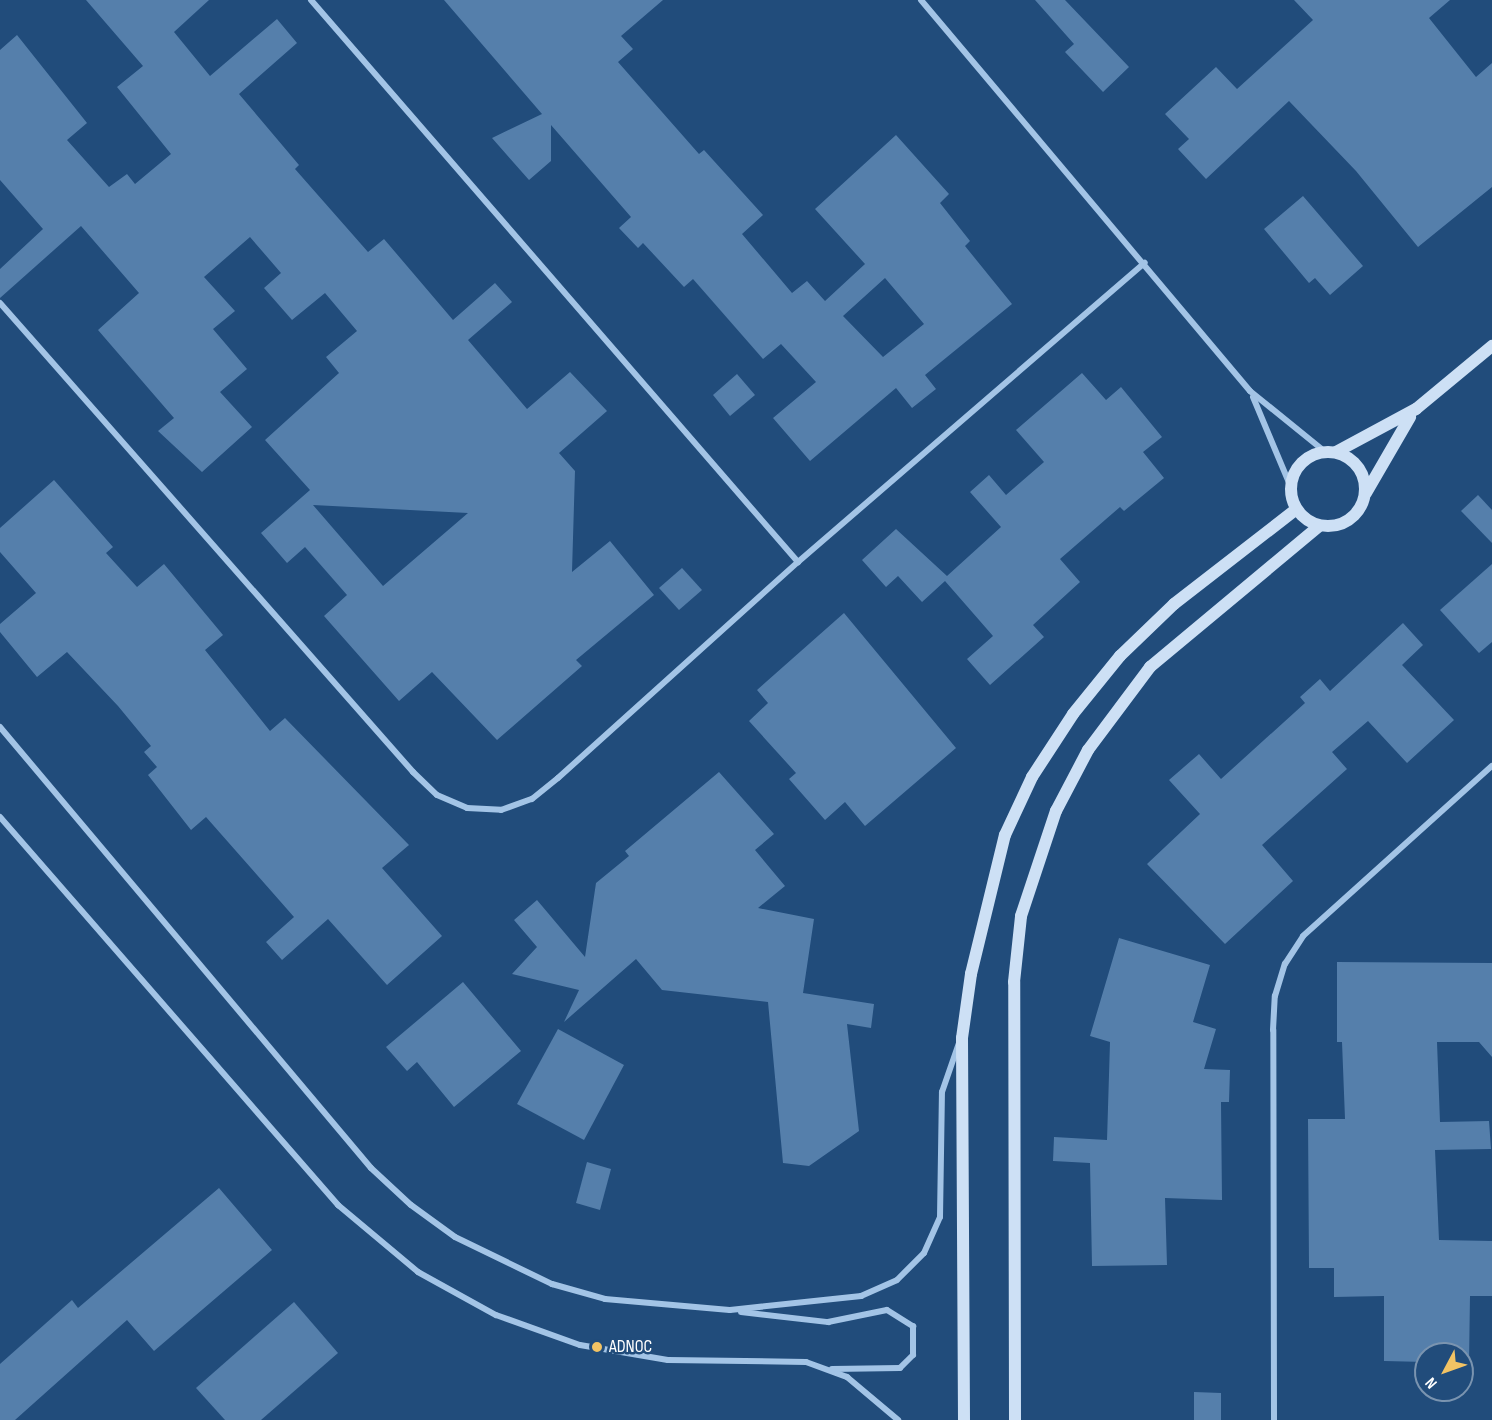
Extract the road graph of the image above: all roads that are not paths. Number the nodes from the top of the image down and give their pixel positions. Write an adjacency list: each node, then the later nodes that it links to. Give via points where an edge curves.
1 (311, 0): 13 (street)
2 (921, 0): 3 (street)
3 (1145, 263): 6 (street); 13 (street)
4 (0, 303): 13 (street, via 412,772 437,795 467,808 501,810 532,799)
5 (1492, 345): 7 (street)
6 (1250, 391): 8 (street); 9 (street)
7 (1416, 409): 8 (street); 10 (street, via 1387,450)
8 (1330, 452): 9 (street, via 1301,462); 10 (street, via 1359,468)
9 (1290, 485): 11 (street)
10 (1365, 495): 12 (street, via 1361,507 1343,524)
11 (1296, 510): 12 (street); 17 (street, via 1174,604 1120,656 1073,714 1032,777 993,872)
12 (1319, 526): 22 (street, via 1150,667 1088,750 1056,812 1021,916 1014,982)
13 (798, 562)
14 (0, 727): 18 (street, via 371,1168 411,1205 502,1264 552,1284 605,1299)
15 (1492, 766): 23 (street, via 1303,936 1285,964 1275,996 1273,1030)
16 (0, 817): 19 (street, via 338,1205 418,1272 496,1315 580,1345 668,1359 783,1358)
17 (962, 1038): 18 (street, via 942,1092 943,1198 937,1226 924,1252 897,1280 861,1296); 21 (street)
18 (730, 1310): 19 (street, via 828,1322 887,1310 912,1326 916,1346 900,1368)
19 (828, 1369): 20 (street, via 864,1388)
20 (898, 1420)
21 (964, 1420)
22 (1015, 1420)
23 (1274, 1420)

